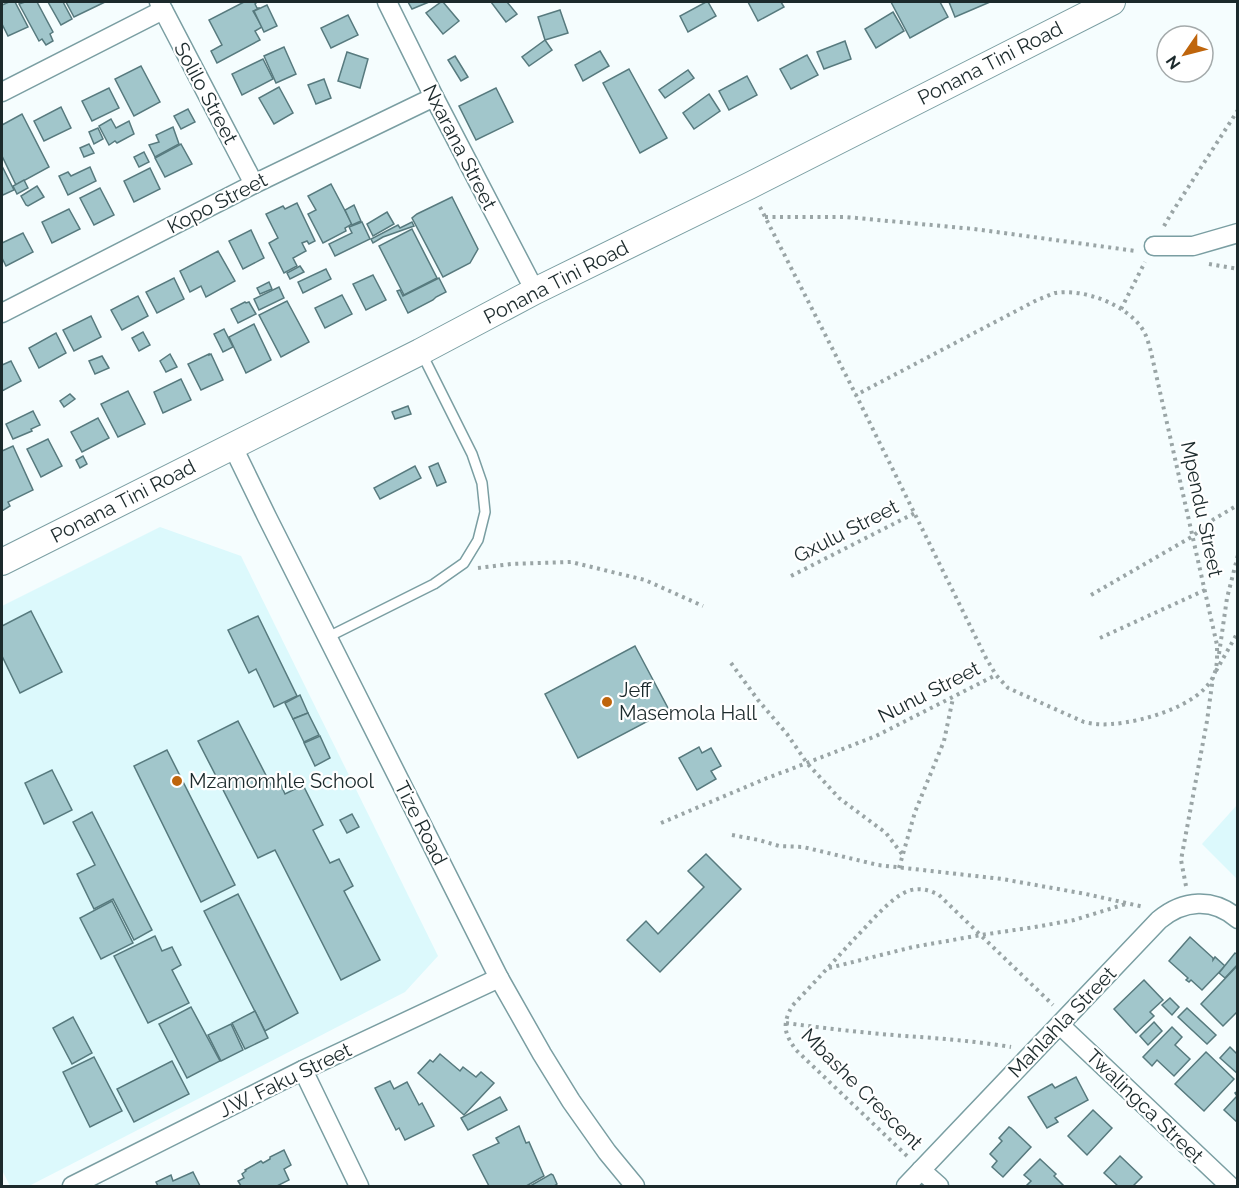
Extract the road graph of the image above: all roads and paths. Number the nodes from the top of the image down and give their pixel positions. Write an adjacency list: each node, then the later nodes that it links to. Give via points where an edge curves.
1 (387, 2): 5 (street, Nxarana Street)
2 (1112, 2): 8 (street, Ponana Tini Road)
3 (161, 6): 4 (street); 7 (street, Solilo Street)
4 (2, 92)
5 (434, 97): 7 (street, Kopo Street); 14 (street, Nxarana Street)
6 (1238, 110): 11 (path)
7 (254, 184): 16 (street, Kopo Street)
8 (749, 186): 9 (path, Mpendu Street); 14 (street, Ponana Tini Road)
9 (765, 217): 11 (path, via 857,218); 18 (path, Mpendu Street)
10 (1238, 233): 11 (street, via 1193,246)
11 (1152, 249): 15 (path)
12 (1205, 263): 13 (path)
13 (1238, 269)
14 (535, 291): 17 (street, Ponana Tini Road)
15 (1121, 309): 18 (path, Mpendu Street, via 1085,295 1055,293); 22 (path, Mpendu Street, via 1144,331 1151,352)
16 (2, 313)
17 (420, 352): 19 (street, Ponana Tini Road); 25 (lane, via 472,454 482,483 485,512 478,540 464,563)
18 (856, 395): 21 (path, Mpendu Street)
19 (232, 446): 24 (street, Ponana Tini Road); 31 (street, Tize Road)
20 (1238, 505): 22 (path)
21 (915, 513): 26 (path, Gxulu Street); 35 (path, Mpendu Street)
22 (1193, 536): 27 (path, Mpendu Street); 28 (path)
23 (1238, 555): 33 (path)
24 (2, 562)
25 (450, 572): 29 (path, via 571,562 645,580); 31 (lane, via 434,584)
26 (791, 576)
27 (1204, 590): 32 (path); 33 (path, Mpendu Street)
28 (1091, 595)
29 (703, 606)
30 (1238, 632): 36 (path)
31 (328, 637): 49 (street, Tize Road)
32 (1100, 638)
33 (1217, 662): 36 (path, Mpendu Street)
34 (731, 663): 38 (path)
35 (996, 675): 36 (path, Mpendu Street, via 1008,688 1084,722 1097,724 1170,711 1204,690); 37 (path, Nunu Street)
36 (1213, 677): 44 (path, via 1181,860)
37 (953, 697): 38 (path, Nunu Street, via 876,736); 41 (path, via 944,741 915,812)
38 (807, 763): 39 (path, Nunu Street); 41 (path, via 840,798 886,833)
39 (661, 823)
40 (732, 835): 42 (path)
41 (903, 855): 42 (path)
42 (899, 868): 43 (path, via 1002,879)
43 (1130, 903): 45 (path); 47 (path, via 1074,920)
44 (1191, 904): 45 (street, Mahlahla Street); 46 (street, Mahlahla Street, via 1216,906)
45 (1168, 913): 50 (street, Mahlahla Street)
46 (1238, 919)
47 (981, 935): 48 (path); 48 (path, Mbashe Crescent, via 939,895 928,889 915,889 895,899); 50 (path, Mbashe Crescent)
48 (827, 969): 51 (path, Mbashe Crescent, via 792,1006)
49 (499, 978): 53 (street, J.W. Faku Street); 57 (street, Tize Road, via 570,1101)
50 (1063, 1022): 52 (street, Mahlahla Street); 60 (street, Twalingca Street)
51 (785, 1023): 52 (path, via 958,1039); 54 (path, Mbashe Crescent, via 796,1050)
52 (1035, 1051): 54 (street, Mahlahla Street)
53 (303, 1070): 55 (street, J.W. Faku Street); 56 (street)
54 (921, 1170): 58 (street, Mahlahla Street); 59 (street)
55 (72, 1186)
56 (359, 1186)
57 (635, 1186)
58 (906, 1186)
59 (939, 1186)
60 (1230, 1186)

